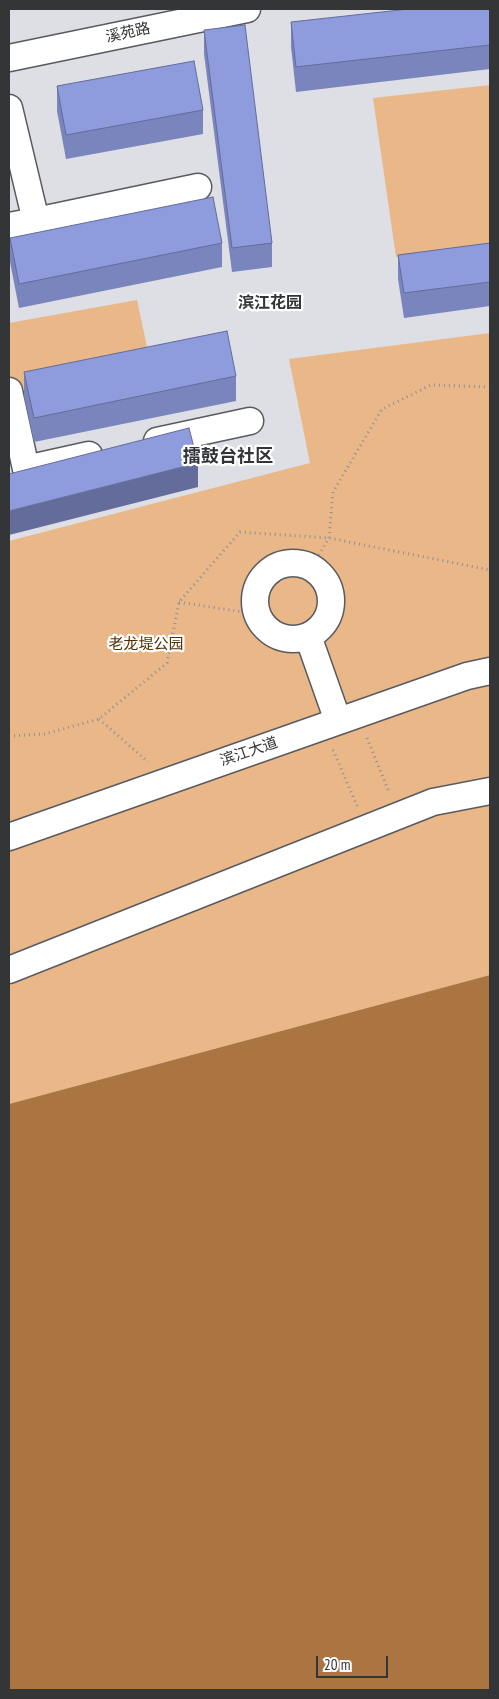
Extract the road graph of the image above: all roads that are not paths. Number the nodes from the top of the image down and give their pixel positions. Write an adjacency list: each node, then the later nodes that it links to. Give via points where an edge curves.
1 (246, 9): 2 (street, 溪苑路)
2 (9, 58)
3 (9, 108): 5 (street)
4 (198, 187): 5 (street)
5 (36, 221): 6 (street)
6 (9, 226)
7 (9, 391): 9 (street)
8 (250, 420): 9 (street)
9 (17, 471)
10 (308, 636): 10 (street, via 322,625 330,609 328,585 321,575 299,563 273,568 256,588 256,614 262,625 283,638); 12 (street)
11 (490, 671): 12 (street, 滨江大道)
12 (340, 720): 14 (street, 滨江大道)
13 (490, 791): 15 (street, via 433,802)
14 (9, 837)
15 (9, 970)

